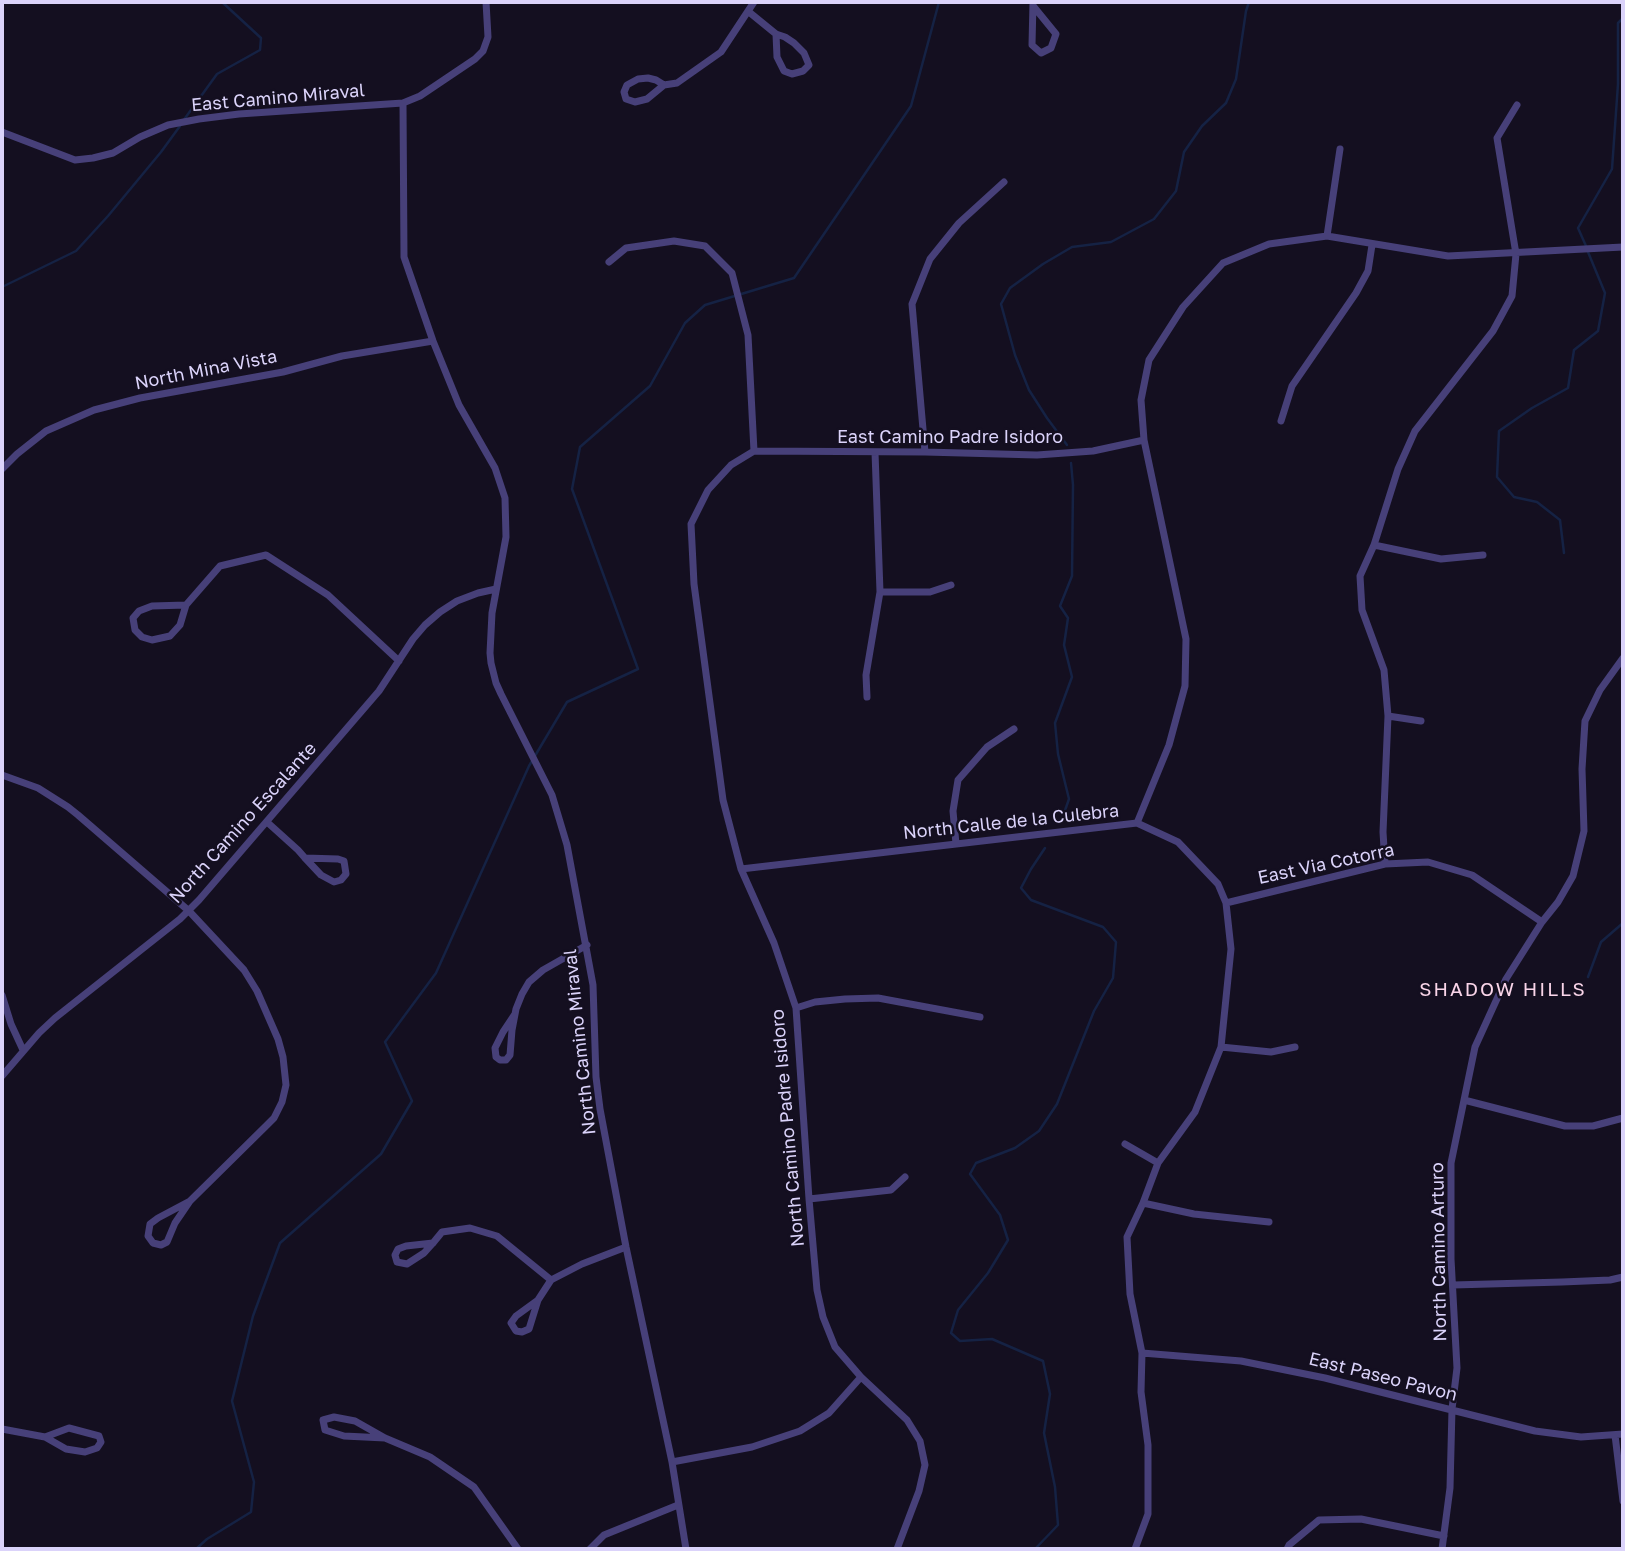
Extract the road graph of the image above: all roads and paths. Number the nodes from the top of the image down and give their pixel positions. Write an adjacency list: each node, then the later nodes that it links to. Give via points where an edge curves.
1 (486, 2): 7 (street, via 488,37 482,51)
2 (754, 2): 4 (street)
3 (1033, 4): 3 (street, via 1032,45 1041,52 1051,48 1056,34)
4 (749, 12): 5 (street); 6 (street, via 721,52 677,83)
5 (776, 34): 5 (street, via 777,57 784,71 803,71 809,65 804,53)
6 (664, 85): 6 (street, via 638,79 624,92 626,99 635,103)
7 (403, 103): 9 (street, East Camino Miraval, via 199,119 168,125 113,153 75,160); 17 (street, North Camino Miraval, via 404,257)
8 (1517, 105): 15 (street, via 1497,138)
9 (2, 132)
10 (1340, 149): 12 (street)
11 (1004, 182): 22 (street, via 959,223 930,259 912,304)
12 (1327, 236): 13 (street); 19 (street, via 1269,244 1223,263 1183,307 1149,360 1141,400)
13 (1372, 245): 15 (street, via 1448,256); 18 (street, via 1368,271 1292,386)
14 (1623, 247): 15 (street)
15 (1516, 254): 24 (street, via 1512,296 1493,331 1415,431)
16 (609, 262): 20 (street, via 626,248 674,241 705,247 732,273 748,335)
17 (433, 341): 23 (street, North Mina Vista, via 94,410 46,431); 27 (street, North Camino Miraval, via 459,405 503,488 506,537)
18 (1281, 421)
19 (1144, 440): 22 (street, East Camino Padre Isidoro, via 1093,452); 38 (street, via 1186,639 1186,663 1185,686 1169,745)
20 (754, 451): 21 (street, East Camino Padre Isidoro); 42 (street, North Camino Padre Isidoro, via 731,465 708,490 691,524 694,584 723,800)
21 (875, 452): 22 (street, East Camino Padre Isidoro); 28 (street)
22 (925, 452)
23 (2, 469)
24 (1374, 545): 25 (street, via 1441,559); 33 (street, via 1360,576 1362,610 1384,670)
25 (1483, 555)
26 (951, 585): 28 (street, via 930,592)
27 (496, 589): 31 (street, North Camino Escalante, via 448,606 418,632); 46 (street, North Camino Miraval, via 490,653 494,673 558,810)
28 (880, 592): 32 (street, via 866,675)
29 (187, 605): 29 (street, via 139,611 133,618 135,630 152,640 170,636); 31 (street, via 220,566 266,555 327,595)
30 (1623, 658): 45 (street, North Camino Arturo, via 1585,721 1584,831 1573,876)
31 (399, 661): 37 (street, North Camino Escalante, via 380,691)
32 (867, 697)
33 (1388, 716): 34 (street); 41 (street, via 1382,832)
34 (1421, 721)
35 (1014, 729): 39 (street, via 987,747 958,780 953,811)
36 (2, 775): 44 (street, via 38,788 68,807)
37 (267, 822): 40 (street); 44 (street, North Camino Escalante)
38 (1137, 823): 39 (street, North Calle de la Culebra); 43 (street, North Calle de la Culebra, via 1178,842 1218,884)
39 (956, 844): 42 (street, North Calle de la Culebra)
40 (305, 858): 40 (street, via 334,881 346,873 338,859)
41 (1385, 864): 43 (street, East Via Cotorra); 45 (street, East Via Cotorra, via 1428,862 1472,875)
42 (741, 869): 48 (street, North Camino Padre Isidoro)
43 (1226, 903): 53 (street, North Calle de la Culebra, via 1231,948)
44 (189, 911): 55 (street, North Camino Escalante, via 55,1018); 63 (street, via 253,983 281,1048 286,1085 274,1118)
45 (1542, 922): 57 (street, North Camino Arturo, via 1506,979 1475,1047)
46 (587, 946): 49 (street, via 534,978); 67 (street, North Camino Miraval, via 594,995 598,1101)
47 (2, 995): 52 (street)
48 (796, 1007): 50 (street, via 878,998); 62 (street, North Camino Padre Isidoro)
49 (515, 1014): 49 (street, via 495,1048 500,1060 510,1055)
50 (980, 1017)
51 (2, 1018): 52 (street)
52 (12, 1026): 55 (street)
53 (1222, 1047): 54 (street, via 1271,1052); 60 (street, North Calle de la Culebra, via 1195,1112)
54 (1295, 1047)
55 (23, 1050): 56 (street, North Camino Escalante)
56 (2, 1076)
57 (1464, 1100): 58 (street, via 1565,1126 1593,1126); 70 (street, North Camino Arturo, via 1451,1163)
58 (1623, 1118)
59 (1125, 1144): 60 (street)
60 (1158, 1163): 64 (street, North Calle de la Culebra)
61 (905, 1177): 62 (street, via 891,1190)
62 (809, 1199): 73 (street, North Camino Padre Isidoro, via 822,1317 835,1347)
63 (190, 1201): 63 (street, via 150,1224 148,1236 153,1243 167,1242)
64 (1143, 1203): 65 (street); 72 (street, North Calle de la Culebra, via 1127,1237 1130,1294)
65 (1269, 1222)
66 (433, 1243): 66 (street, via 407,1264 397,1262 398,1249); 69 (street, via 442,1232 470,1228 497,1236)
67 (626, 1247): 69 (street); 79 (street, North Camino Miraval)
68 (1623, 1277): 70 (street)
69 (551, 1280): 71 (street)
70 (1453, 1284): 74 (street, North Camino Arturo, via 1457,1368)
71 (538, 1300): 71 (street, via 511,1323 516,1331 529,1329)
72 (1142, 1353): 74 (street, East Paseo Pavon, via 1241,1361); 87 (street, North Calle de la Culebra, via 1140,1392 1149,1446 1148,1514)
73 (862, 1377): 79 (street, via 829,1413 800,1431 752,1447); 86 (street, North Camino Padre Isidoro, via 907,1420 920,1441 925,1465)
74 (1452, 1409): 76 (street, East Paseo Pavon, via 1535,1431 1581,1437); 82 (street, North Camino Arturo)
75 (2, 1429): 77 (street)
76 (1619, 1435): 80 (street, East Paseo Pavon)
77 (45, 1437): 77 (street, via 66,1449 85,1452 101,1442 100,1436 82,1430)
78 (385, 1438): 78 (street, via 344,1436 325,1430 323,1420 355,1421); 83 (street, via 430,1457 474,1487)
79 (672, 1462): 81 (street, North Camino Miraval)
80 (1623, 1501)
81 (678, 1505): 84 (street, via 604,1535); 85 (street, North Camino Miraval)
82 (1444, 1536): 88 (street, via 1362,1519 1319,1520); 89 (street, North Camino Arturo)
83 (518, 1549)
84 (590, 1549)
85 (686, 1549)
86 (897, 1549)
87 (1135, 1549)
88 (1287, 1549)
89 (1442, 1549)

